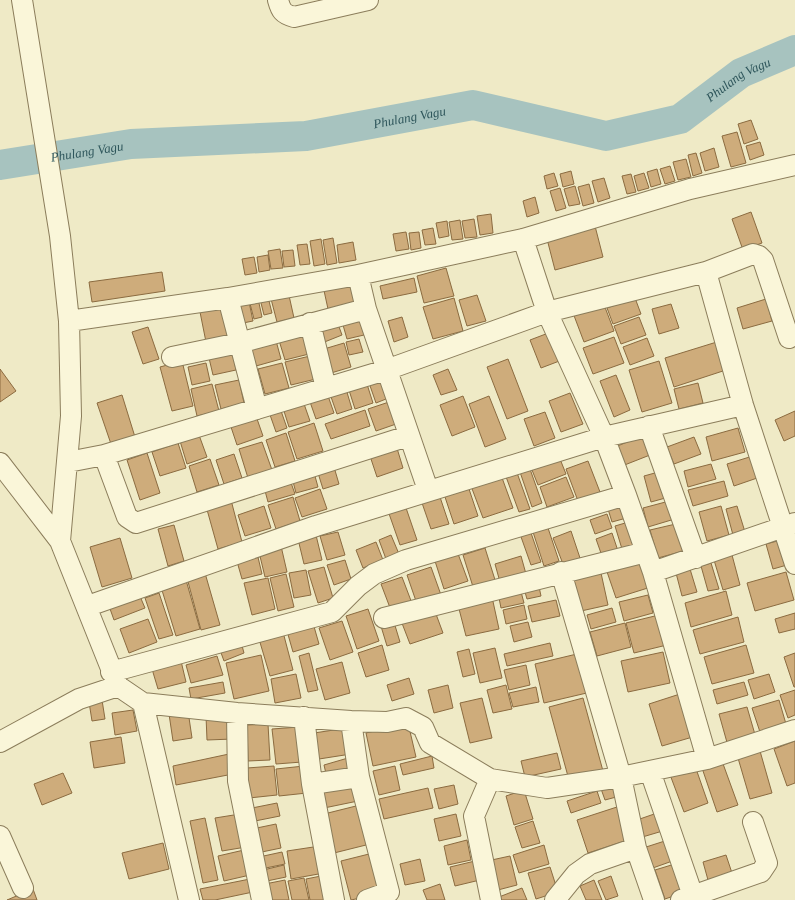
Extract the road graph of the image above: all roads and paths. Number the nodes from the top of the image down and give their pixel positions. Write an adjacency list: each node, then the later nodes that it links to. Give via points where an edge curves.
1 (22, 0): 11 (street, via 60,236)
2 (278, 0): 3 (street, via 281,11 294,17)
3 (368, 0)
4 (795, 165): 5 (street, via 682,191)
5 (523, 238): 7 (street); 10 (street)
6 (706, 272): 10 (street); 13 (street, via 753,254 759,256 763,260); 18 (street)
7 (358, 275): 8 (street); 9 (street)
8 (228, 298): 11 (street); 14 (street)
9 (366, 309): 12 (street); 16 (street)
10 (547, 312): 16 (street); 22 (street)
11 (69, 321): 24 (street, via 71,416)
12 (310, 323): 14 (street); 17 (street)
13 (789, 338)
14 (239, 343): 15 (street); 19 (street)
15 (172, 357)
16 (386, 370): 17 (street); 21 (street)
17 (326, 388): 19 (street)
18 (744, 405): 20 (street); 28 (street, via 770,484)
19 (257, 409): 23 (street)
20 (649, 426): 22 (street); 31 (street)
21 (408, 436): 23 (street, via 136,523 127,517); 26 (street)
22 (604, 437): 26 (street); 27 (street)
23 (104, 455): 24 (street)
24 (68, 462): 29 (street)
25 (0, 463): 29 (street)
26 (428, 490): 35 (street, via 316,526)
27 (626, 495): 30 (street); 37 (street, via 406,560 374,574 332,612)
28 (789, 525): 31 (street); 32 (street)
29 (60, 541): 35 (street)
30 (646, 552): 33 (street); 34 (street)
31 (696, 558): 34 (street)
32 (795, 564)
33 (561, 572): 36 (street); 47 (street)
34 (653, 572): 44 (street)
35 (88, 606): 37 (street)
36 (384, 618)
37 (115, 679): 38 (street); 43 (street)
38 (144, 703): 39 (street); 55 (street)
39 (237, 713): 40 (street); 56 (street, via 238,781)
40 (304, 717): 41 (street); 49 (street)
41 (351, 721): 46 (street); 48 (street, via 387,722 406,718 423,727 430,744)
42 (795, 730): 44 (street)
43 (0, 742)
44 (707, 759): 45 (street)
45 (650, 771): 47 (street); 54 (street)
46 (359, 777): 49 (street); 58 (street, via 389,892)
47 (621, 777): 48 (street, via 547,788); 52 (street)
48 (490, 779): 59 (street, via 474,816)
49 (312, 784): 57 (street)
50 (753, 822): 54 (street, via 767,864 766,868)
51 (0, 836): 53 (street)
52 (636, 848): 60 (street, via 590,864 576,874); 61 (street)
53 (24, 888)
54 (687, 898)
55 (190, 900)
56 (262, 900)
57 (334, 900)
58 (367, 900)
59 (491, 900)
60 (555, 900)
61 (654, 900)

